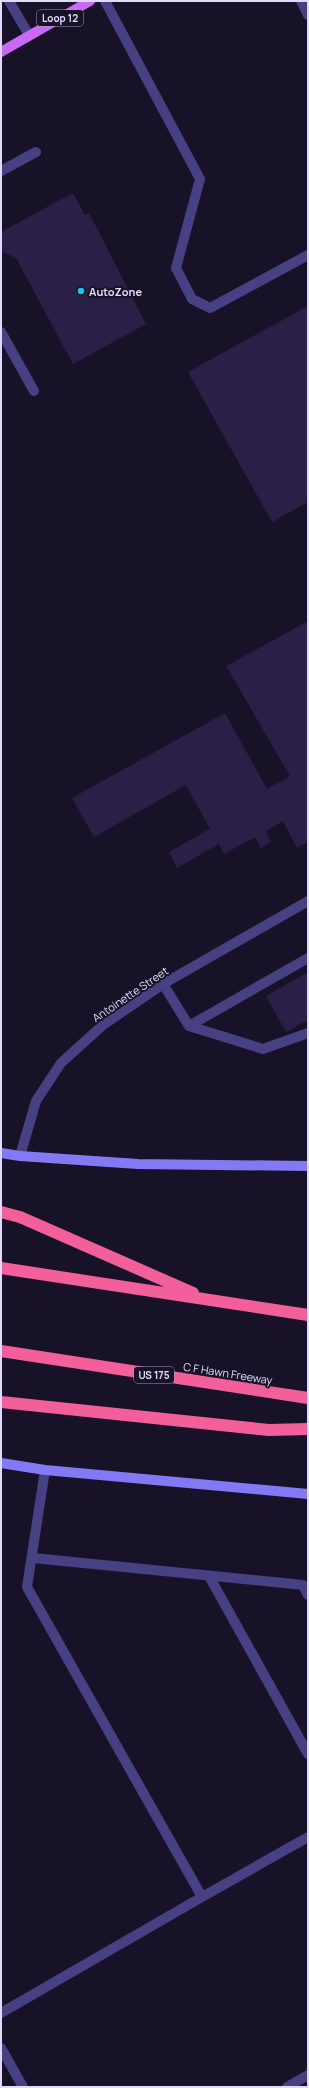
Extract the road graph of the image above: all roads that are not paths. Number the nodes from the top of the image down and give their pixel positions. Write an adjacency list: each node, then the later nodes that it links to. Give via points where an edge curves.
1 (9, 1): 6 (street)
2 (90, 1): 6 (main road, Loop 12)
3 (105, 1): 10 (street, via 200,179 176,268 192,299 210,308)
4 (301, 1): 5 (street)
5 (308, 15)
6 (29, 35): 7 (main road, Loop 12)
7 (1, 52)
8 (36, 152): 9 (street)
9 (1, 172)
10 (308, 255)
11 (1, 332): 12 (street)
12 (34, 391)
13 (308, 901): 15 (street, Antoinette Street)
14 (308, 958): 16 (street)
15 (163, 984): 16 (street); 19 (street, Antoinette Street, via 103,1025 61,1063 36,1101)
16 (189, 1026): 17 (street, via 263,1049)
17 (308, 1033)
18 (1, 1153): 19 (main road)
19 (20, 1156): 20 (main road, via 138,1164)
20 (308, 1166)
21 (1, 1212): 23 (highway, via 20,1217)
22 (1, 1268): 23 (highway)
23 (208, 1300): 24 (highway)
24 (308, 1315)
25 (1, 1351): 26 (highway, C F Hawn Freeway / US 175)
26 (308, 1398)
27 (1, 1402): 28 (highway, via 269,1430)
28 (308, 1429)
29 (1, 1463): 30 (main road)
30 (46, 1470): 31 (main road); 32 (street)
31 (308, 1494)
32 (33, 1558): 33 (street); 37 (street, via 27,1587)
33 (209, 1576): 34 (street, via 303,1585); 35 (street)
34 (308, 1595)
35 (308, 1754)
36 (308, 1837): 37 (street)
37 (202, 1898): 38 (street)
38 (1, 2013)
39 (1, 2048): 41 (street)
40 (308, 2075): 42 (street)
41 (23, 2087)
42 (286, 2087)

